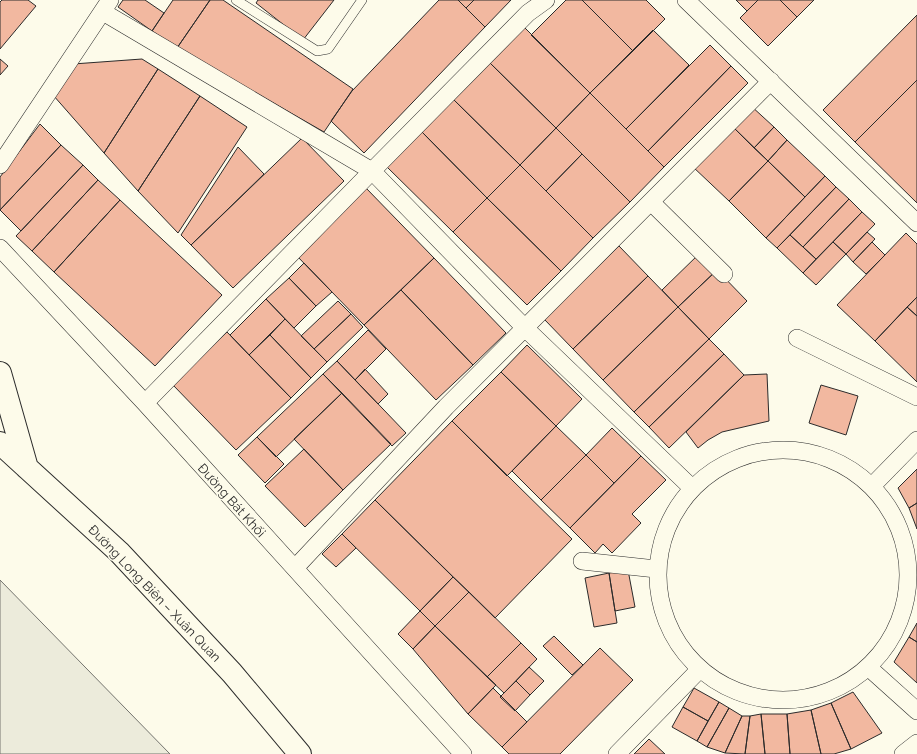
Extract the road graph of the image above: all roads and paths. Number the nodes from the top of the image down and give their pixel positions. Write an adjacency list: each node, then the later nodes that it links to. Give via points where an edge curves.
1 (236, 0): 2 (lane, via 317,51 328,49)
2 (362, 0)
3 (546, 0): 8 (street, via 528,13)
4 (686, 0): 6 (street)
5 (106, 6): 7 (street); 8 (street)
6 (771, 81): 9 (street); 10 (street)
7 (0, 165)
8 (372, 171): 13 (street); 17 (street)
9 (651, 202): 12 (street); 13 (street)
10 (917, 223)
11 (0, 248): 17 (street, Đường Bát Khối)
12 (724, 274)
13 (525, 328): 22 (street); 24 (street, via 446,407)
14 (797, 338): 16 (street)
15 (0, 373): 20 (main road)
16 (917, 397)
17 (144, 403): 24 (street, Đường Bát Khối)
18 (917, 440): 21 (street)
19 (0, 444): 20 (main road, Đường Long Biên – Xuân Quan)
20 (26, 468): 30 (main road, Đường Long Biên – Xuân Quan, via 119,552 232,673)
21 (872, 486): 22 (street, via 840,462 802,450 762,451 730,461); 26 (street, via 893,512 905,544 909,577 904,610 890,642)
22 (692, 488): 25 (street, via 674,512 664,532)
23 (582, 561): 25 (street)
24 (295, 568): 31 (street, Đường Bát Khối)
25 (656, 569): 27 (street, via 660,607 674,641)
26 (868, 667): 27 (street, via 838,688 802,700 765,700 730,690); 28 (street)
27 (699, 670): 32 (street)
28 (917, 711)
29 (917, 743): 33 (street)
30 (300, 754)
31 (463, 754)
32 (617, 754)
33 (903, 754)

